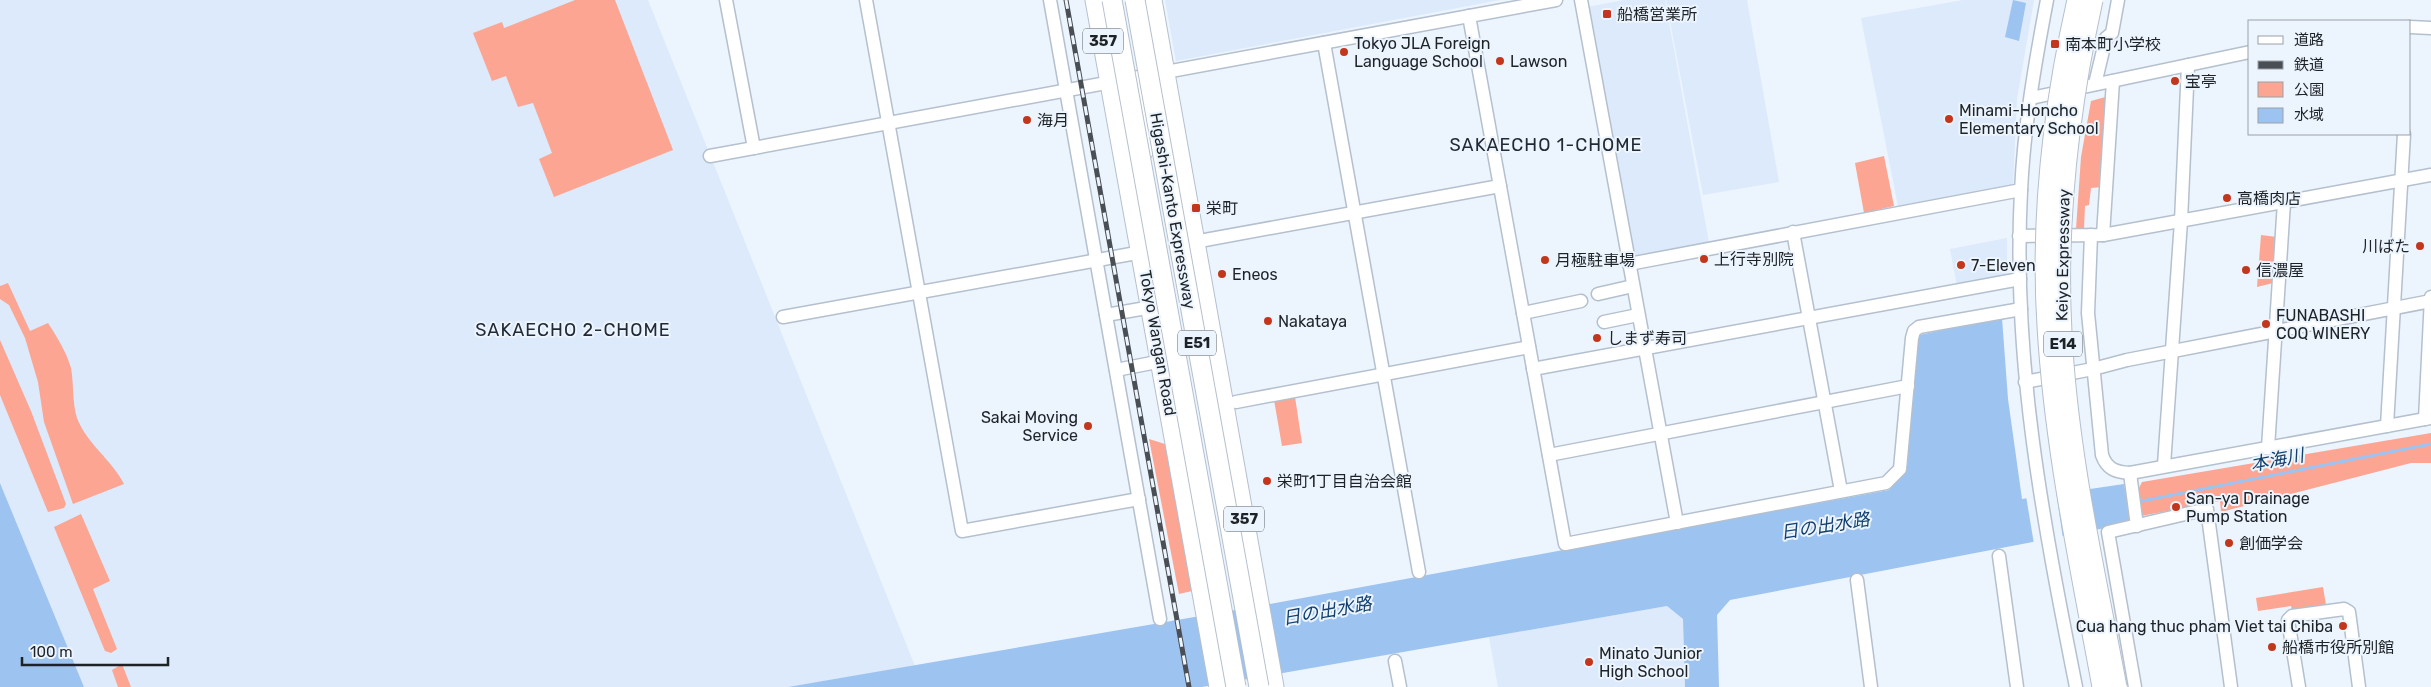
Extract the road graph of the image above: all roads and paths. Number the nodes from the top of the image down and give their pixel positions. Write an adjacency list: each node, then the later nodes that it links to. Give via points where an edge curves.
1 (726, 0): 29 (street)
2 (866, 0): 27 (street)
3 (1050, 0): 25 (street)
4 (1095, 0): 23 (highway, Tokyo Wangan Road / 357)
5 (1112, 0): 92 (highway, Higashi-Kanto Expressway / E51, bridge)
6 (1120, 0): 23 (highway, via 1130,54 1128,64)
7 (1135, 0): 93 (highway, Higashi-Kanto Expressway / E51, bridge)
8 (1152, 0): 21 (highway, 357)
9 (1556, 0): 15 (street)
10 (1581, 0): 45 (street)
11 (2048, 0): 26 (street)
12 (2077, 0): 99 (highway, Keiyo Expressway / E14, bridge, via 2059,97 2045,272 2062,472)
13 (2093, 0): 100 (highway, Keiyo Expressway / E14, bridge, via 2066,160 2061,229 2062,333 2076,470)
14 (2118, 0): 24 (street, via 2112,33 2106,38)
15 (1469, 16): 18 (street); 33 (street)
16 (2411, 27): 17 (street)
17 (2431, 28)
18 (1324, 43): 21 (street); 36 (street)
19 (2248, 52): 20 (street)
20 (2188, 65): 22 (street); 37 (street)
21 (1164, 72): 23 (street); 38 (highway, via 1142,90 1150,142 1134,163 1141,224); 42 (highway, 357)
22 (2113, 81): 24 (street); 40 (street)
23 (1110, 82): 25 (street); 38 (highway, Tokyo Wangan Road / 357)
24 (2095, 84): 26 (street)
25 (1066, 90): 27 (street); 44 (street)
26 (2031, 98): 34 (street)
27 (888, 122): 29 (street); 48 (street)
28 (2404, 135): 32 (street)
29 (754, 148): 30 (street)
30 (710, 156)
31 (2431, 175): 32 (street)
32 (2401, 180): 35 (street); 55 (street)
33 (1500, 186): 36 (street); 56 (street)
34 (2021, 190): 39 (street); 41 (street)
35 (2284, 202): 37 (street); 62 (street)
36 (1354, 212): 42 (street); 70 (street)
37 (2181, 221): 40 (street); 65 (street)
38 (1138, 230): 43 (highway, Tokyo Wangan Road / 357)
39 (1793, 232): 45 (street); 60 (street)
40 (2097, 235): 41 (street); 68 (street, via 2088,275)
41 (2020, 236): 46 (street)
42 (1194, 242): 94 (highway, 357)
43 (1142, 252): 44 (street); 53 (highway, Tokyo Wangan Road / 357)
44 (1097, 260): 48 (street); 57 (street)
45 (1629, 264): 47 (street)
46 (2020, 279): 54 (street); 60 (street)
47 (1633, 286): 49 (street); 58 (street)
48 (918, 292): 59 (street); 83 (street, via 962,531)
49 (1598, 294)
50 (2431, 297): 52 (street)
51 (1581, 301): 56 (street)
52 (2431, 301): 55 (street); 75 (street)
53 (1152, 307): 57 (street); 66 (highway, Tokyo Wangan Road / 357)
54 (2021, 308): 71 (street); 72 (street, via 1919,327 1912,338)
55 (2393, 308): 62 (street); 76 (street)
56 (1523, 313): 63 (street)
57 (1106, 315): 69 (street)
58 (1638, 315): 61 (street); 64 (street)
59 (783, 317)
60 (1809, 317): 64 (street); 74 (street)
61 (1604, 322)
62 (2275, 331): 65 (street); 78 (street)
63 (1529, 347): 67 (street); 70 (street)
64 (1644, 348): 67 (street); 77 (street)
65 (2170, 351): 68 (street); 80 (street)
66 (1162, 362): 69 (street); 91 (highway, Tokyo Wangan Road / 357)
67 (1533, 369): 79 (street)
68 (2094, 369): 71 (street); 81 (street, via 2102,455 2112,469)
69 (1116, 370): 83 (street)
70 (1384, 376): 73 (street); 87 (street)
71 (2025, 382): 98 (street, via 2038,491)
72 (1908, 386): 74 (street); 82 (street, via 1900,470 1886,483)
73 (1236, 402)
74 (1825, 402): 77 (street); 82 (street)
75 (2428, 419): 76 (street)
76 (2387, 426): 78 (street)
77 (1661, 434): 79 (street); 84 (street)
78 (2268, 448): 80 (street)
79 (1549, 456): 84 (street, via 1565,544)
80 (2164, 465): 81 (street)
81 (2130, 473): 85 (street)
82 (1841, 491): 84 (street)
83 (1139, 499): 89 (street)
84 (1677, 522)
85 (2137, 526): 101 (street, via 2108,532); 102 (street, via 2207,509)
86 (1999, 556): 97 (street)
87 (1419, 572)
88 (1857, 580): 96 (street)
89 (1160, 618)
90 (1395, 661): 95 (street)
91 (1219, 687)
92 (1236, 687)
93 (1259, 687)
94 (1274, 687)
95 (1400, 687)
96 (1871, 687)
97 (2016, 687)
98 (2076, 687)
99 (2102, 687)
100 (2117, 687)
101 (2135, 687)
102 (2231, 687)
103 (2299, 687): 104 (street, via 2288,620 2292,616 2344,609 2349,612)
104 (2359, 687)

